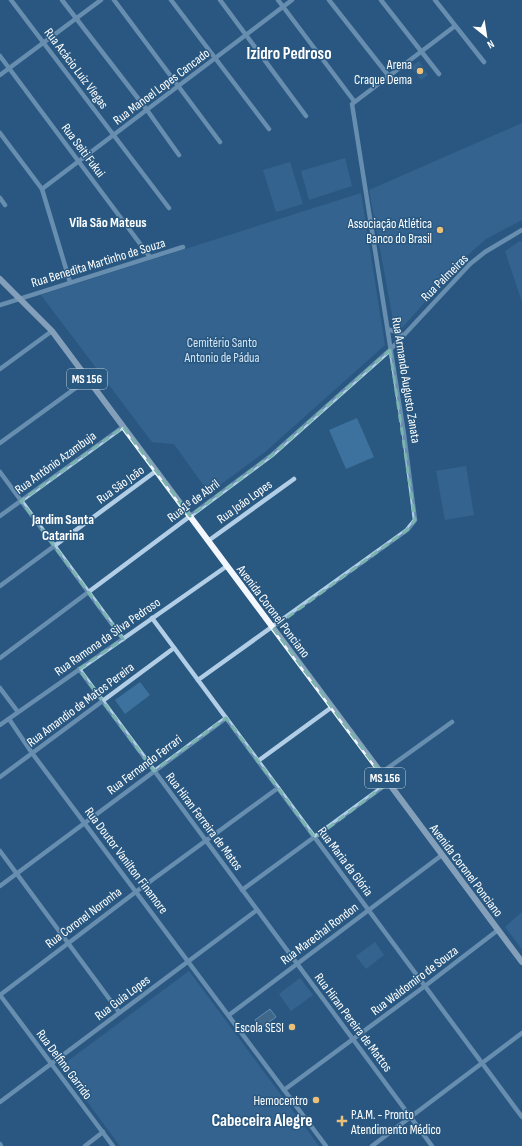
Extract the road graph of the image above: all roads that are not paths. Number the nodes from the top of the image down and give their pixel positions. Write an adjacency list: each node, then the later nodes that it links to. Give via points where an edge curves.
1 (11, 0): 16 (street, Rua Acácio Luiz Viegas)
2 (62, 0): 13 (street)
3 (101, 0): 13 (street)
4 (114, 0): 25 (street)
5 (171, 0): 19 (street)
6 (220, 0): 15 (street)
7 (278, 0): 12 (street)
8 (292, 0): 12 (street, Rua Manoel Lopes Cancado)
9 (329, 0): 24 (street)
10 (381, 0): 17 (street)
11 (435, 0): 14 (street)
12 (283, 7): 15 (street, Rua Manoel Lopes Cancado); 26 (street)
13 (76, 18): 16 (street); 27 (street)
14 (454, 26): 17 (street); 20 (street)
15 (246, 36): 19 (street, Rua Manoel Lopes Cancado); 28 (street)
16 (44, 43): 21 (street); 31 (street, Rua Acácio Luiz Viegas)
17 (421, 51): 22 (street); 24 (street)
18 (0, 56): 21 (street, Rua Seiti Fukui)
19 (215, 59): 25 (street, Rua Manoel Lopes Cancado); 29 (street)
20 (484, 62)
21 (10, 68): 23 (street); 34 (street, Rua Seiti Fukui)
22 (439, 74)
23 (0, 75)
24 (388, 75): 26 (street)
25 (179, 86): 27 (street, Rua Manoel Lopes Cancado); 32 (street)
26 (354, 102): 46 (street, Rua Armando Augusto Zanata, via 352,104)
27 (147, 110): 31 (street, Rua Manoel Lopes Cancado); 33 (street)
28 (306, 116)
29 (269, 129)
30 (0, 133): 35 (street)
31 (114, 135): 34 (street, Rua Manoel Lopes Cancado); 38 (street, Rua Acácio Luiz Viegas)
32 (220, 142)
33 (179, 155)
34 (79, 161): 35 (street, Rua Manoel Lopes Cancado); 41 (street, Rua Seiti Fukui)
35 (42, 189): 43 (street)
36 (0, 198): 37 (street)
37 (5, 205)
38 (169, 208)
39 (522, 230): 48 (street, Rua Palmeiras, via 470,264)
40 (184, 247): 41 (street, Rua Benedita Martinho de Souza)
41 (150, 257): 43 (street, Rua Benedita Martinho de Souza)
42 (0, 279): 44 (main road, Avenida Coronel Ponciano / MS 156)
43 (70, 282): 44 (street, Rua Benedita Martinho de Souza)
44 (19, 298): 45 (street, Rua Benedita Martinho de Souza); 47 (main road, Avenida Coronel Ponciano / MS 156)
45 (0, 305)
46 (388, 329): 48 (street); 49 (street, Rua Armando Augusto Zanata)
47 (52, 331): 50 (street); 51 (main road, Avenida Coronel Ponciano / MS 156)
48 (403, 335): 49 (street, Rua Palmeiras)
49 (390, 350): 59 (street, Rua 1º de Abril, via 272,455); 66 (street, Rua Armando Augusto Zanata, via 415,520 407,530)
50 (0, 369)
51 (88, 379): 52 (main road, Avenida Coronel Ponciano / MS 156); 53 (street)
52 (123, 427): 54 (main road, Avenida Coronel Ponciano / MS 156); 57 (street, Rua Antônio Azambuja)
53 (0, 442)
54 (156, 471): 59 (main road, Avenida Coronel Ponciano / MS 156); 61 (street, Rua São João)
55 (0, 472): 57 (street)
56 (294, 479): 60 (street, Rua João Lopes)
57 (21, 501): 58 (street, Rua Antônio Azambuja); 61 (street)
58 (0, 516)
59 (190, 516): 60 (main road, Avenida Coronel Ponciano / MS 156); 64 (street, Rua 1º de Abril)
60 (208, 541): 62 (main road, Avenida Coronel Ponciano / MS 156)
61 (54, 546): 63 (street, Rua São João); 64 (street)
62 (227, 566): 65 (street, Rua Ramona da Silva Pedroso); 66 (main road, Avenida Coronel Ponciano / MS 156)
63 (0, 586)
64 (88, 592): 67 (street); 69 (street, Rua 1º de Abril)
65 (152, 618): 67 (street, Rua Ramona da Silva Pedroso); 68 (street, Rua Maria da Glória)
66 (273, 628): 71 (street, Rua Armando Augusto Zanata); 74 (main road, Avenida Coronel Ponciano / MS 156)
67 (123, 639): 70 (street, Rua Ramona da Silva Pedroso)
68 (174, 648): 71 (street, Rua Maria da Glória); 73 (street, Rua Amandio de Matos Pereira)
69 (0, 658)
70 (79, 669): 73 (street, Rua Hiran Ferreira de Matos); 75 (street, Rua Ramona da Silva Pedroso)
71 (198, 680): 77 (street, Rua Maria da Glória)
72 (0, 688): 75 (street)
73 (102, 701): 80 (street, Rua Amandio de Matos Pereira); 82 (street, Rua Hiran Ferreira de Matos)
74 (332, 707): 81 (street); 83 (main road, Avenida Coronel Ponciano / MS 156)
75 (18, 712): 76 (street, Rua Ramona da Silva Pedroso)
76 (9, 718): 79 (street, Rua Ramona da Silva Pedroso); 80 (street, Rua Doutor Vanilton Finamore)
77 (226, 718): 81 (street, Rua Maria da Glória); 82 (street, Rua Fernando Ferrari)
78 (452, 722): 83 (street)
79 (0, 725)
80 (32, 753): 84 (street, Rua Amandio de Matos Pereira); 87 (street, Rua Doutor Vanilton Finamore)
81 (258, 761): 86 (street, Rua Maria da Glória)
82 (154, 771): 87 (street, Rua Fernando Ferrari); 89 (street, Rua Hiran Ferreira de Matos)
83 (381, 773): 85 (main road, Avenida Coronel Ponciano / MS 156)
84 (0, 777)
85 (388, 783): 88 (street); 91 (main road, Avenida Coronel Ponciano / MS 156)
86 (278, 788): 88 (street, Rua Maria da Glória); 89 (street, Rua Coronel Noronha)
87 (85, 822): 92 (street, Rua Fernando Ferrari); 95 (street, Rua Doutor Vanilton Finamore)
88 (315, 838): 94 (street); 97 (street, Rua Maria da Glória)
89 (205, 840): 94 (street, Rua Hiran Ferreira de Matos); 95 (street, Rua Coronel Noronha)
90 (0, 851): 92 (street)
91 (442, 855): 97 (street, Rua Marechal Rondon); 98 (main road, Avenida Coronel Ponciano / MS 156)
92 (17, 874): 93 (street, Rua Fernando Ferrari); 99 (street)
93 (0, 886)
94 (242, 890): 96 (street, Rua Hiran Ferreira de Matos)
95 (137, 891): 99 (street, Rua Coronel Noronha); 100 (street, Rua Doutor Vanilton Finamore)
96 (257, 910): 100 (street, Rua Guia Lopes); 102 (street, Rua Hiran Pereira de Mattos)
97 (369, 910): 102 (street, Rua Marechal Rondon); 103 (street, Rua Maria da Glória)
98 (498, 930): 101 (main road, Avenida Coronel Ponciano / MS 156); 103 (street, Rua Waldomiro de Souza)
99 (68, 943): 104 (street, Rua Coronel Noronha); 105 (street)
100 (189, 961): 105 (street, Rua Guia Lopes); 106 (street, Rua Doutor Vanilton Finamore)
101 (522, 962)
102 (297, 964): 106 (street, Rua Marechal Rondon); 108 (street, Rua Hiran Pereira de Mattos)
103 (425, 986): 108 (street, Rua Waldomiro de Souza); 109 (street, Rua Maria da Glória)
104 (0, 995): 110 (street, Rua Delfino Garrido)
105 (119, 1012): 110 (street, Rua Guia Lopes)
106 (229, 1015): 111 (street, Rua Doutor Vanilton Finamore)
107 (522, 1033): 109 (street)
108 (353, 1039): 111 (street, Rua Waldomiro de Souza); 113 (street, Rua Hiran Pereira de Mattos)
109 (482, 1063): 113 (street); 114 (street, Rua Maria da Glória)
110 (51, 1064): 112 (street, Rua Guia Lopes); 115 (street, Rua Delfino Garrido)
111 (284, 1090): 118 (street, Rua Doutor Vanilton Finamore)
112 (0, 1102)
113 (410, 1117): 119 (street); 120 (street, Rua Hiran Pereira de Mattos)
114 (522, 1117)
115 (103, 1132): 116 (street); 117 (street, Rua Delfino Garrido)
116 (85, 1146)
117 (113, 1146)
118 (326, 1146)
119 (372, 1146)
120 (432, 1146)

